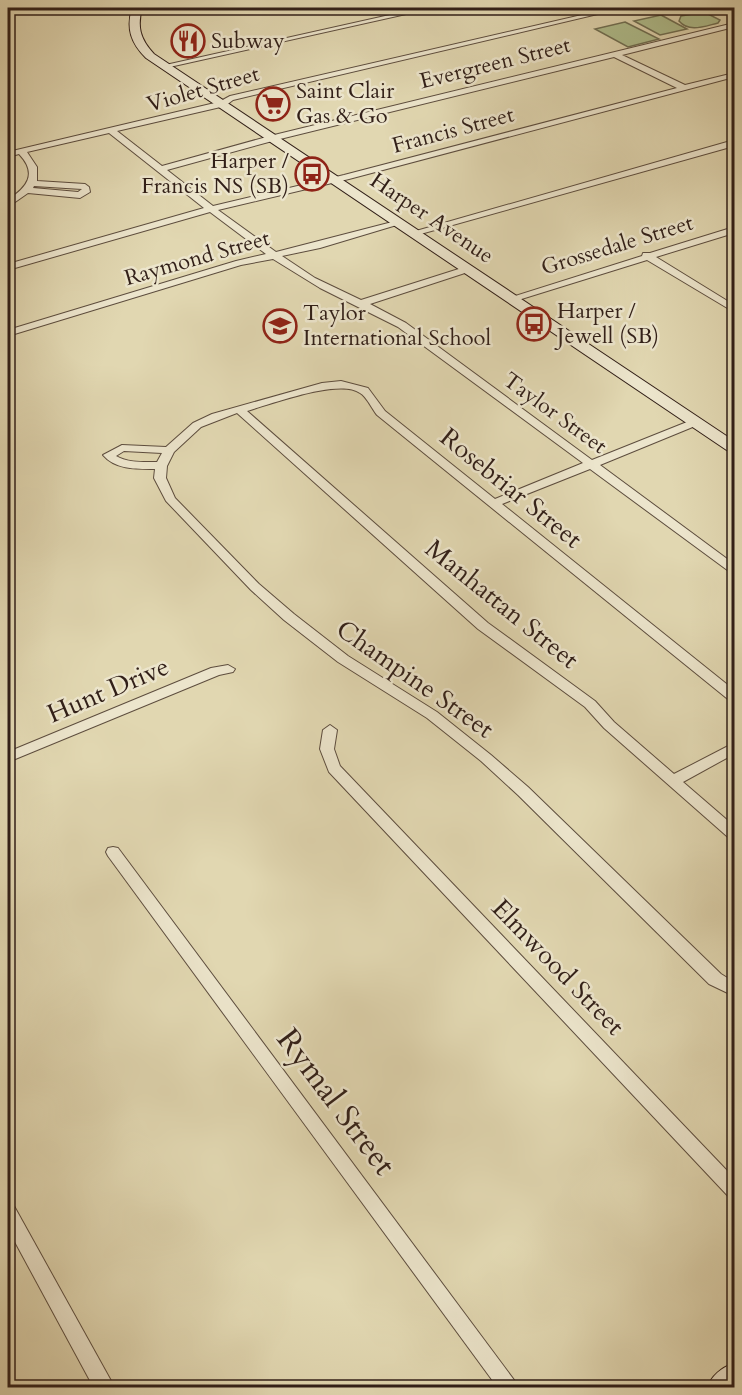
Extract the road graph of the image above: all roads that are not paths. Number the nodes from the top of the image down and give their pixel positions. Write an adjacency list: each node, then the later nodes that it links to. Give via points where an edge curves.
1 (137, 8): 6 (main road, Harper Avenue, via 133,27 136,40)
2 (429, 8): 6 (street)
3 (619, 8): 9 (street, Violet Street, via 230,98)
4 (735, 25): 5 (street, Evergreen Street)
5 (615, 54): 8 (street); 11 (street, Evergreen Street)
6 (165, 66): 9 (main road, Harper Avenue)
7 (735, 75): 8 (street, Francis Street)
8 (684, 88): 16 (street, Francis Street)
9 (222, 104): 10 (street, Violet Street); 11 (main road, Harper Avenue)
10 (112, 131): 13 (street, Violet Street); 15 (street, Taylor Street)
11 (273, 138): 15 (street, Evergreen Street); 16 (main road, Harper Avenue)
12 (735, 143): 22 (street)
13 (21, 151): 14 (street, Violet Street); 17 (street, via 35,172)
14 (8, 154)
15 (162, 169): 19 (street, Taylor Street)
16 (334, 180): 19 (street, Francis Street); 20 (main road, Harper Avenue)
17 (30, 186): 17 (street, via 80,195 87,190 85,187); 18 (street)
18 (8, 204)
19 (212, 208): 23 (street, Taylor Street); 25 (street, Francis Street)
20 (397, 222): 22 (main road, Harper Avenue); 23 (street, Raymond Street)
21 (735, 230): 24 (street, Grossedale Street)
22 (414, 233): 26 (main road, Harper Avenue)
23 (274, 255): 28 (street, Taylor Street, via 323,286); 30 (street, Raymond Street)
24 (646, 255): 27 (street, Grossedale Street); 29 (street)
25 (8, 267)
26 (468, 269): 27 (main road, Harper Avenue); 28 (street)
27 (512, 299): 32 (main road, Harper Avenue)
28 (363, 303): 35 (street, Taylor Street, via 402,325)
29 (735, 309)
30 (8, 333)
31 (240, 410): 34 (street, via 197,424); 37 (street, Rosebriar Street, via 326,385 358,388 367,393 381,413); 44 (street, Manhattan Street, via 483,626 590,704)
32 (696, 422): 33 (main road, Harper Avenue); 35 (street)
33 (735, 448)
34 (169, 450): 36 (street); 36 (street, via 122,447 110,455 121,462)
35 (591, 463): 37 (street); 38 (street, Taylor Street)
36 (161, 466): 47 (street, Champine Street, via 160,478 176,508 255,586 336,653 432,715 486,758 715,979)
37 (494, 503): 40 (street, Rosebriar Street)
38 (735, 569)
39 (228, 669): 43 (street, Hunt Drive)
40 (735, 697)
41 (330, 730): 48 (street, Elmwood Street, via 327,749 344,778)
42 (735, 748): 44 (street)
43 (8, 757)
44 (675, 780): 45 (street, Manhattan Street)
45 (735, 834)
46 (113, 852): 52 (street, Rymal Street)
47 (735, 990)
48 (735, 1190)
49 (8, 1212): 51 (street)
50 (735, 1377): 53 (main road)
51 (105, 1388)
52 (510, 1388)
53 (721, 1388)

